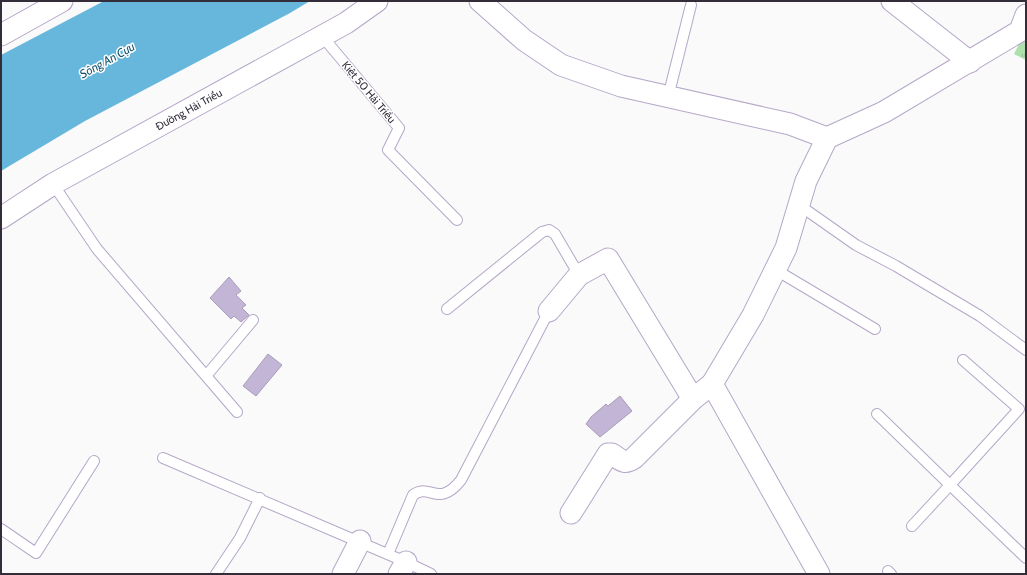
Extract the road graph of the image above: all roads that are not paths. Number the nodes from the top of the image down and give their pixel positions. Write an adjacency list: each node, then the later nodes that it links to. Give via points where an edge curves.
1 (377, 1): 8 (street, Đường Hải Triều)
2 (480, 1): 10 (street, via 524,40 561,65 621,86)
3 (892, 1): 9 (street)
4 (48, 4): 7 (street)
5 (691, 5): 10 (lane)
6 (1024, 27): 9 (street)
7 (1, 35)
8 (322, 36): 12 (street, Đường Hải Triều); 15 (lane, Kiệt 50 Hải Triều, via 399,128 388,150)
9 (970, 62): 11 (street, via 884,112)
10 (668, 97): 11 (street, via 790,124)
11 (827, 138): 13 (street, via 806,180)
12 (53, 184): 14 (street, Đường Hải Triều); 24 (lane, via 97,248)
13 (799, 205): 16 (street, via 786,248); 22 (lane, via 856,245 980,316)
14 (1, 218)
15 (457, 220)
16 (776, 270): 21 (lane); 25 (street)
17 (579, 275): 18 (lane, via 555,234 549,230 542,232); 19 (street); 26 (street, via 608,258)
18 (447, 309)
19 (549, 311): 39 (lane, via 461,480 455,488 440,495 422,491 413,495)
20 (253, 320): 24 (lane)
21 (875, 329)
22 (1026, 350)
23 (963, 360): 28 (lane)
24 (206, 376): 27 (lane)
25 (712, 384): 26 (street); 43 (street)
26 (693, 399): 34 (street, via 629,462 623,462 608,454)
27 (237, 412)
28 (1023, 412): 32 (lane)
29 (877, 414): 32 (lane)
30 (163, 458): 33 (lane)
31 (94, 460): 36 (lane, via 36,553)
32 (950, 485): 35 (lane); 38 (lane)
33 (260, 498): 37 (lane); 40 (lane, via 240,538)
34 (571, 513)
35 (912, 526)
36 (1, 529)
37 (360, 541): 39 (lane); 41 (street)
38 (1026, 558)
39 (398, 563): 42 (lane)
40 (216, 574)
41 (343, 574)
42 (431, 574)
43 (819, 574)

